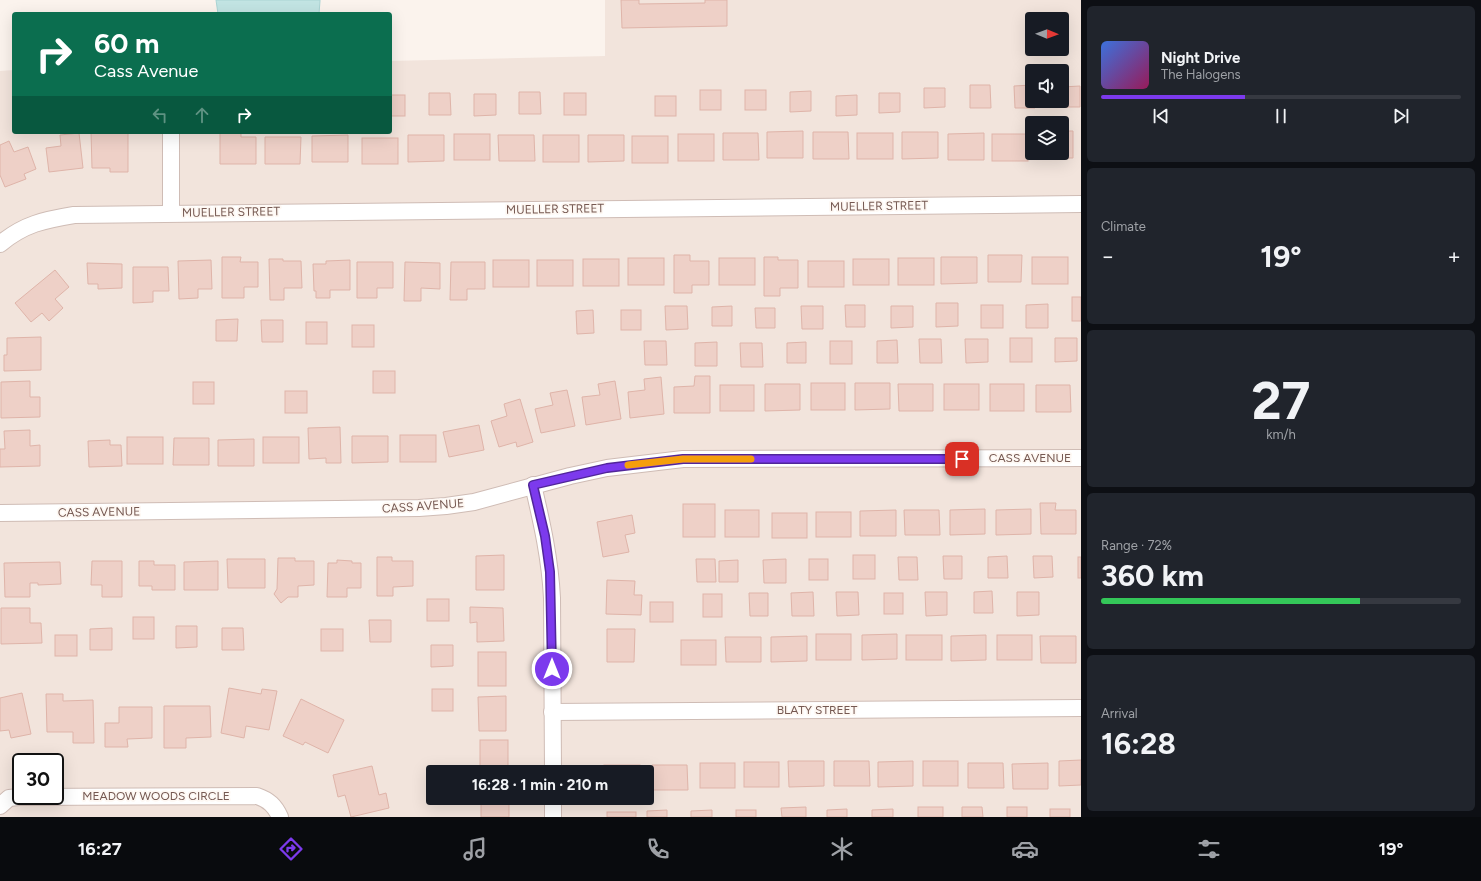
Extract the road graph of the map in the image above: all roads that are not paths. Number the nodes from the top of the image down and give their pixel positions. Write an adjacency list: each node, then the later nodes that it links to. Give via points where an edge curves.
1 (171, 134): 3 (street)
2 (1081, 204): 3 (street, MUELLER STREET)
3 (171, 213): 4 (street, MUELLER STREET, via 74,215 46,219 30,225)
4 (0, 244)
5 (1081, 458): 6 (street, CASS AVENUE, via 683,459 607,468)
6 (533, 485): 7 (street, CASS AVENUE, via 474,502 419,508); 9 (street, via 550,572)
7 (0, 513)
8 (1081, 708): 9 (street, BLATY STREET)
9 (552, 712): 10 (street)
10 (553, 765)
11 (553, 805): 14 (street)
12 (0, 806): 13 (street, MEADOW WOODS CIRCLE, via 9,798 19,797 257,796 267,799)
13 (280, 817)
14 (553, 817)

